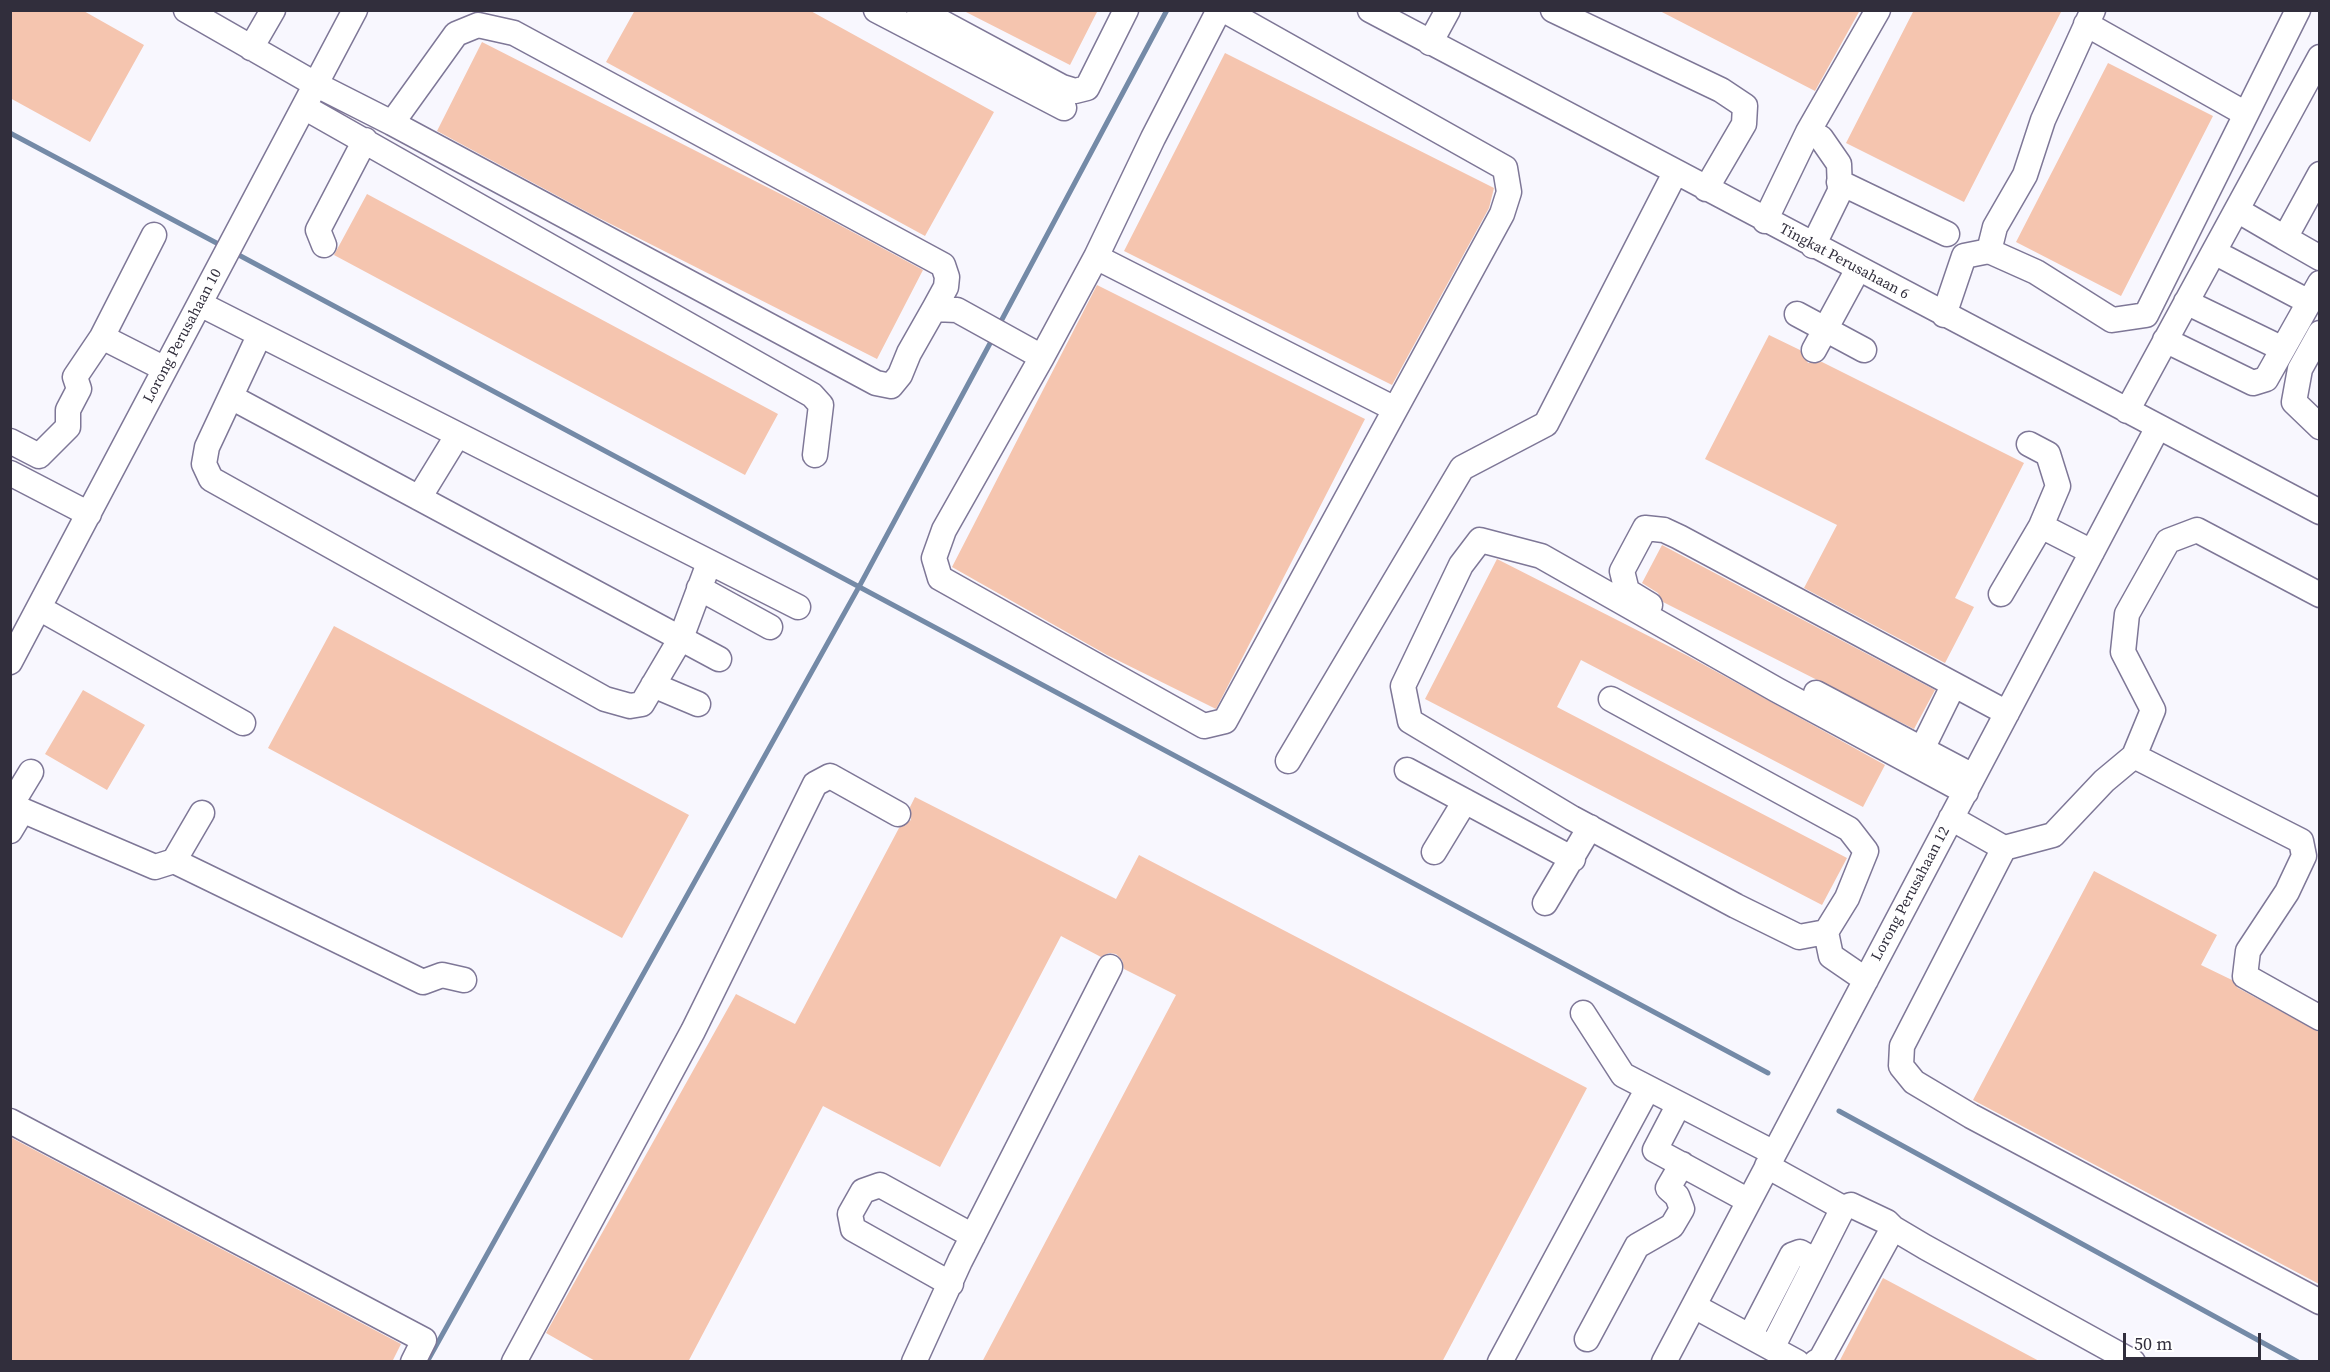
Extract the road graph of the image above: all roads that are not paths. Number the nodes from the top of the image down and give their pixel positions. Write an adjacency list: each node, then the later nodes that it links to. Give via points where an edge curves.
1 (186, 10): 16 (street)
2 (273, 10): 16 (street)
3 (355, 10): 18 (street, Lorong Perusahaan 10)
4 (876, 10): 20 (street)
5 (919, 10): 6 (street, via 1075,91 1087,88)
6 (1126, 10)
7 (1219, 10): 38 (street)
8 (1224, 10): 58 (street, via 1505,168 1509,192 1502,214)
9 (1448, 10): 15 (street)
10 (1553, 10): 28 (street, via 1721,90 1745,106 1744,124)
11 (1878, 10): 23 (street)
12 (2298, 10): 21 (street)
13 (1382, 13): 15 (street, Tingkat Perusahaan 6)
14 (2089, 17): 21 (street); 36 (street, via 2043,120 2025,175 1995,228)
15 (1431, 43): 25 (street, Tingkat Perusahaan 6)
16 (251, 48): 18 (street)
17 (2319, 57): 29 (street)
18 (315, 84): 19 (street, Lorong Perusahaan 10); 22 (street)
19 (304, 107): 24 (street); 43 (street, Lorong Perusahaan 10)
20 (1064, 108)
21 (2246, 114): 36 (street, via 2146,315 2112,320 2036,272)
22 (392, 123): 44 (street, via 876,383 891,386 909,353); 44 (street, via 456,34 478,25 514,33 943,265 948,277)
23 (1808, 132): 27 (street, via 1821,138 1839,164); 30 (street)
24 (364, 140): 34 (street, via 318,230); 65 (street, via 812,395 821,405)
25 (1675, 173): 28 (street, Tingkat Perusahaan 6); 90 (street, via 1546,424 1462,468)
26 (2319, 174): 33 (street)
27 (1839, 182): 31 (street); 35 (street, via 1840,191)
28 (1706, 189): 30 (street, Tingkat Perusahaan 6)
29 (2237, 210): 33 (street); 37 (street)
30 (1765, 221): 35 (street, Tingkat Perusahaan 6)
31 (1947, 234)
32 (154, 235): 50 (street)
33 (2285, 238): 39 (street)
34 (324, 245)
35 (1813, 246): 40 (street, Tingkat Perusahaan 6)
36 (1989, 251): 46 (street, via 1964,256)
37 (2214, 252): 41 (street); 42 (street)
38 (1096, 257): 55 (street); 58 (street)
39 (2319, 258)
40 (1858, 269): 46 (street, Tingkat Perusahaan 6); 47 (street)
41 (2314, 292): 52 (street)
42 (2186, 302): 51 (street); 52 (street)
43 (200, 304): 49 (street); 56 (street, Lorong Perusahaan 10)
44 (946, 309): 55 (street)
45 (1797, 314): 47 (street)
46 (1944, 315): 59 (street, Tingkat Perusahaan 6)
47 (1826, 328): 53 (street); 54 (street)
48 (2319, 335): 60 (street, via 2300,369 2294,402)
49 (259, 336): 57 (street); 62 (street)
50 (102, 337): 56 (street); 63 (street, via 75,377 79,389 68,410 68,427 39,456)
51 (2165, 340): 52 (street, via 2253,383 2266,379); 59 (street)
52 (2283, 349)
53 (1814, 350)
54 (1864, 350)
55 (1042, 357): 58 (street, via 944,530 934,558 940,578 1204,726 1225,721)
56 (165, 369): 69 (street, Lorong Perusahaan 10)
57 (231, 397): 67 (street); 82 (street, via 207,447 204,464 211,479 605,699 630,706 642,704)
58 (1395, 409)
59 (2127, 411): 61 (street, Tingkat Perusahaan 6)
60 (2319, 426)
61 (2158, 427): 68 (street, Tingkat Perusahaan 6); 71 (street, Lorong Perusahaan 12)
62 (457, 436): 67 (street); 72 (street)
63 (10, 441)
64 (2029, 444): 70 (street, via 2048,454 2058,486)
65 (815, 454)
66 (10, 473): 69 (street)
67 (418, 498): 79 (street)
68 (2319, 512)
69 (88, 514): 77 (street, Lorong Perusahaan 10)
70 (2041, 526): 71 (street); 74 (street)
71 (2092, 552): 86 (street, Lorong Perusahaan 12)
72 (709, 563): 73 (street); 76 (street)
73 (699, 588): 78 (street); 79 (street)
74 (2001, 594)
75 (2319, 595): 89 (street, via 2198,530 2168,541 2127,614 2123,652 2153,710)
76 (798, 607)
77 (39, 608): 81 (street, Lorong Perusahaan 10); 87 (street)
78 (770, 627)
79 (681, 638): 80 (street); 82 (street)
80 (719, 660)
81 (10, 662)
82 (653, 685): 85 (street)
83 (1953, 686): 86 (street); 88 (street); 88 (street, via 1664,530 1646,528 1622,571 1627,591 1645,603)
84 (1611, 699): 106 (street, via 1849,829 1866,851 1847,898)
85 (698, 704)
86 (2007, 713): 93 (street, Lorong Perusahaan 12)
87 (243, 723)
88 (1922, 749): 93 (street)
89 (2134, 756): 101 (street, via 2104,781 2053,835); 111 (street, via 2301,841 2304,856 2287,892 2248,951 2245,976)
90 (1288, 761)
91 (1407, 770): 94 (street)
92 (31, 772): 95 (street)
93 (1969, 784): 98 (street, Lorong Perusahaan 12); 99 (street, via 1777,690 1541,556 1480,540 1461,565 1403,686 1410,721)
94 (1464, 801): 102 (street); 103 (street)
95 (14, 807): 100 (street); 104 (street, via 155,867)
96 (202, 813): 104 (street)
97 (898, 814): 129 (street, via 830,776 815,784 693,1031)
98 (1951, 818): 101 (street); 109 (street, Lorong Perusahaan 12)
99 (1590, 827): 103 (street); 106 (street, via 1799,937)
100 (10, 831)
101 (2004, 848): 123 (street, via 1902,1046 1901,1066 1914,1082 1971,1116)
102 (1434, 852)
103 (1573, 859): 105 (street)
104 (174, 861): 108 (street, via 423,982 442,975)
105 (1545, 903)
106 (1826, 932): 109 (street, via 1831,956)
107 (1110, 967): 120 (street)
108 (464, 980)
109 (1866, 980): 115 (street, Lorong Perusahaan 12)
110 (1583, 1014): 112 (street, via 1623,1075)
111 (2319, 1018)
112 (1648, 1088): 113 (street); 131 (street)
113 (1680, 1104): 115 (street); 116 (street, via 1655,1150)
114 (10, 1122): 128 (street, via 424,1340)
115 (1771, 1160): 117 (street, Lorong Perusahaan 12); 118 (street)
116 (1682, 1164): 117 (street); 126 (street, via 1668,1188 1677,1196 1682,1209 1671,1226 1636,1246)
117 (1749, 1201): 124 (street, Lorong Perusahaan 12)
118 (1843, 1208): 119 (street, via 1851,1205); 121 (street)
119 (1893, 1228): 134 (street); 135 (street)
120 (973, 1236): 122 (street); 122 (street, via 880,1185 863,1191 850,1214 853,1229)
121 (1816, 1261): 125 (street, via 1800,1252 1792,1255); 127 (street)
122 (951, 1284): 130 (street)
123 (2319, 1302)
124 (1694, 1306): 125 (street); 132 (street, Lorong Perusahaan 12)
125 (1750, 1336): 127 (street)
126 (1587, 1339)
127 (1772, 1348): 133 (street)
128 (412, 1362)
129 (514, 1362)
130 (914, 1362)
131 (1500, 1362)
132 (1664, 1362)
133 (1797, 1362)
134 (1816, 1362)
135 (2133, 1362)

